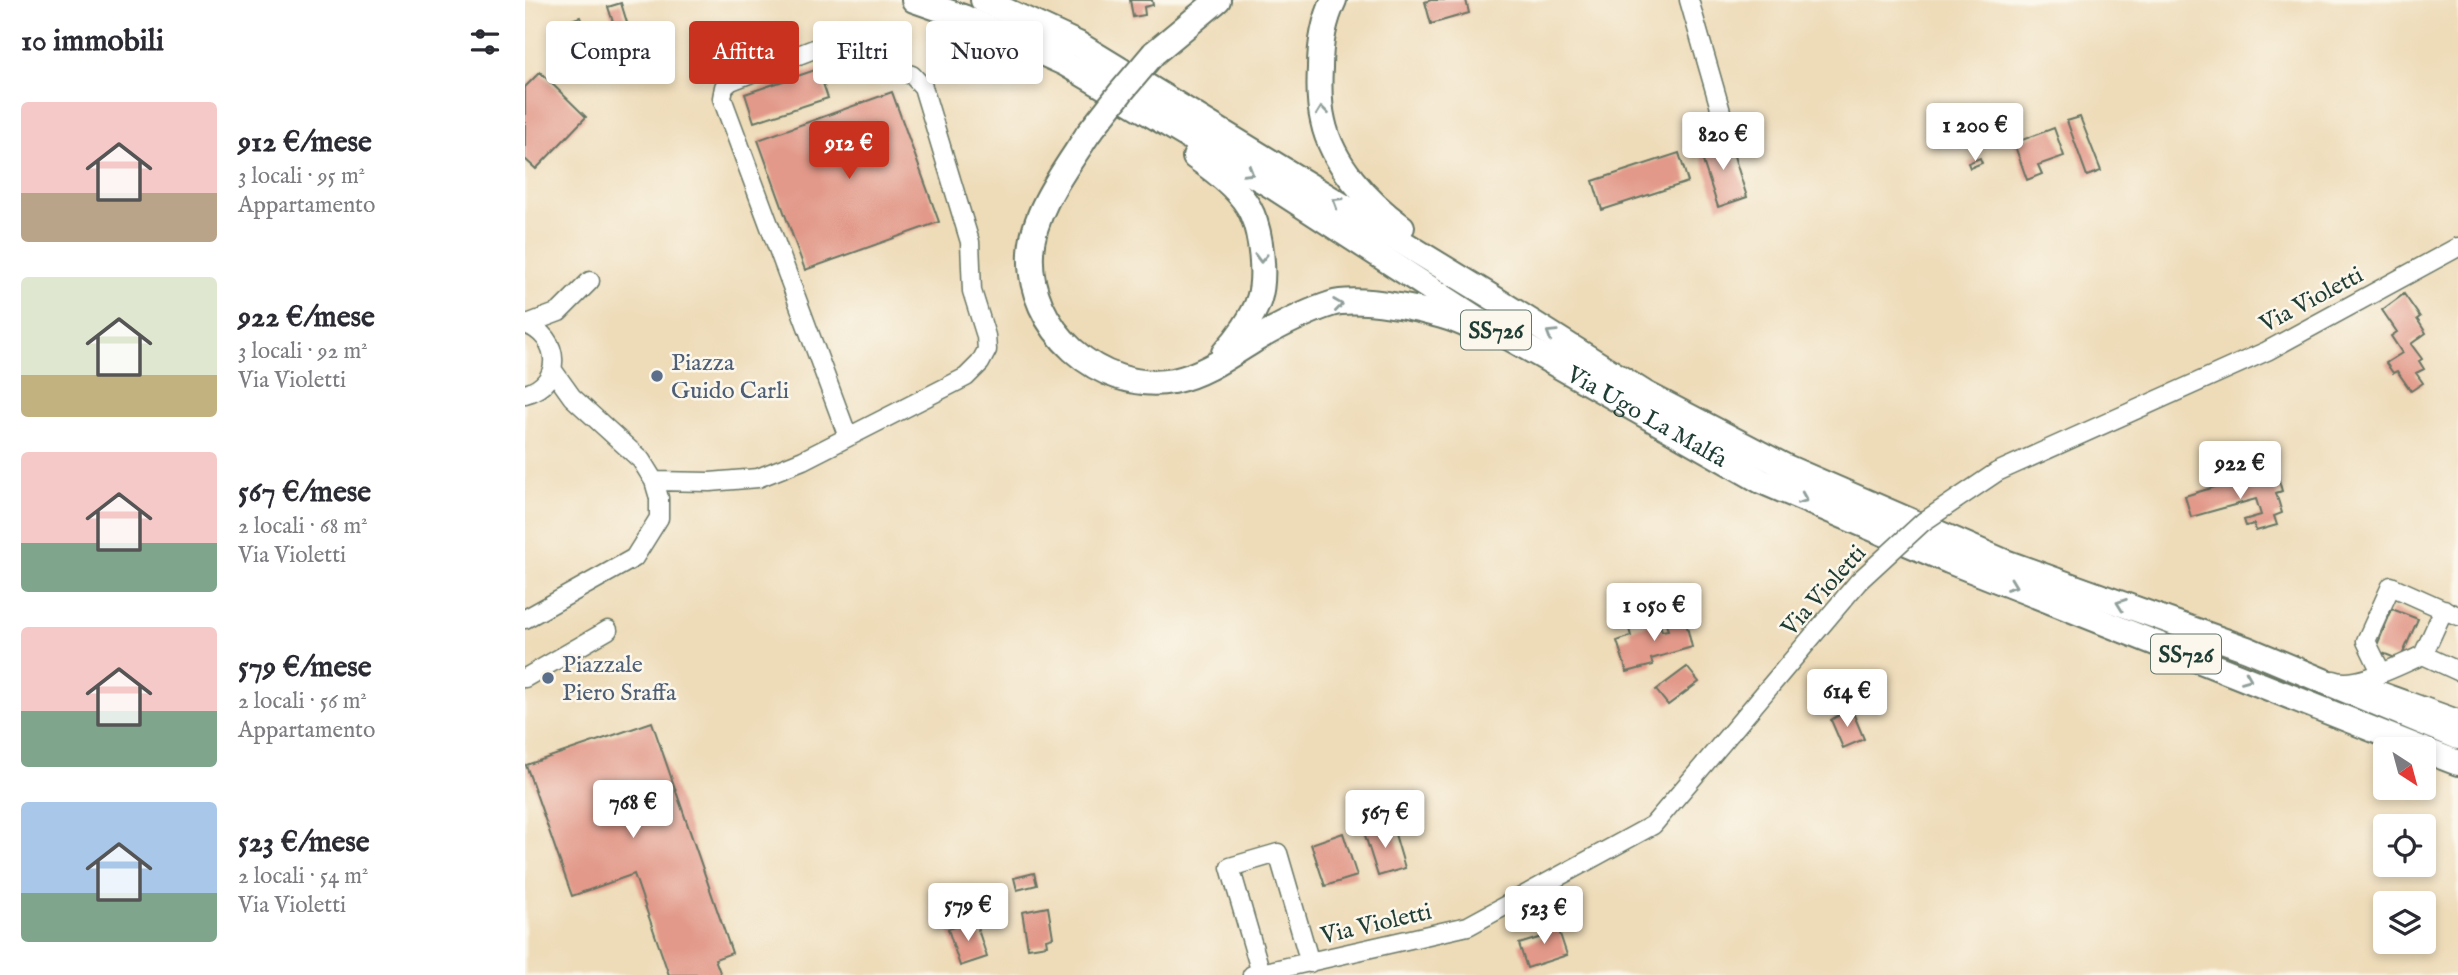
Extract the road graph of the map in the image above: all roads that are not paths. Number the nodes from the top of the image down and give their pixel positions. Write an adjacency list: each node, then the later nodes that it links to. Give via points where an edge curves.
1 (914, 0): 6 (highway, Via Ugo La Malfa / SS726)
2 (983, 0): 10 (highway, Via Ugo La Malfa / SS726, one-way to 2, via 1078,44)
3 (1218, 0): 14 (highway, bridge, via 1154,53 1088,134 1038,221 1031,253 1034,282 1049,323 1058,337 1099,369 1136,381 1174,380)
4 (1334, 0): 10 (highway, one-way to 4, via 1482,279 1387,216 1356,185 1335,153 1323,122 1319,87 1326,18)
5 (1689, 0): 7 (street)
6 (1064, 63): 14 (highway, one-way to 14, via 1222,176 1252,212 1262,249 1259,299); 20 (highway, Via Ugo La Malfa / SS726, one-way to 20, via 1275,188 1485,324)
7 (1726, 129)
8 (2458, 247): 35 (street, Via Violetti, bridge, via 2267,351 1997,472 1923,522 1859,581 1653,825 1468,926)
9 (590, 281): 11 (street)
10 (1496, 299): 23 (highway, Via Ugo La Malfa / SS726, one-way to 10, via 2005,562 1772,460 1646,394)
11 (559, 312): 12 (street); 13 (street)
12 (526, 324): 13 (street, via 537,328)
13 (551, 346): 15 (street)
14 (1214, 364): 20 (highway, one-way to 20, via 1274,329 1333,303 1378,303 1454,318 1719,467)
15 (552, 369): 16 (street, via 540,387); 17 (street)
16 (528, 394): 17 (street)
17 (572, 397): 19 (street, via 641,460)
18 (848, 437): 18 (street, via 966,377 987,350 972,291 970,242 923,88 912,75 824,48 731,81 722,98); 19 (street, via 758,478)
19 (654, 481): 22 (street, via 659,518 634,558)
20 (1761, 481): 31 (highway, Via Ugo La Malfa / SS726, one-way to 31, via 1949,561)
21 (2451, 612): 25 (street); 27 (street, via 2391,586 2366,641)
22 (525, 620)
23 (2167, 620): 29 (street, via 2214,628 2342,683); 32 (highway, Via Ugo La Malfa / SS726)
24 (608, 630): 28 (street)
25 (2423, 655): 26 (street); 27 (street)
26 (2458, 671)
27 (2381, 672): 29 (street)
28 (525, 678)
29 (2355, 682): 30 (street)
30 (2458, 719)
31 (2393, 737)
32 (2458, 737)
33 (2436, 755): 34 (highway, Via Ugo La Malfa / SS726)
34 (2458, 764)
35 (1310, 963): 36 (street, Via Violetti); 36 (street, via 1278,853 1230,867)
36 (1257, 974)

